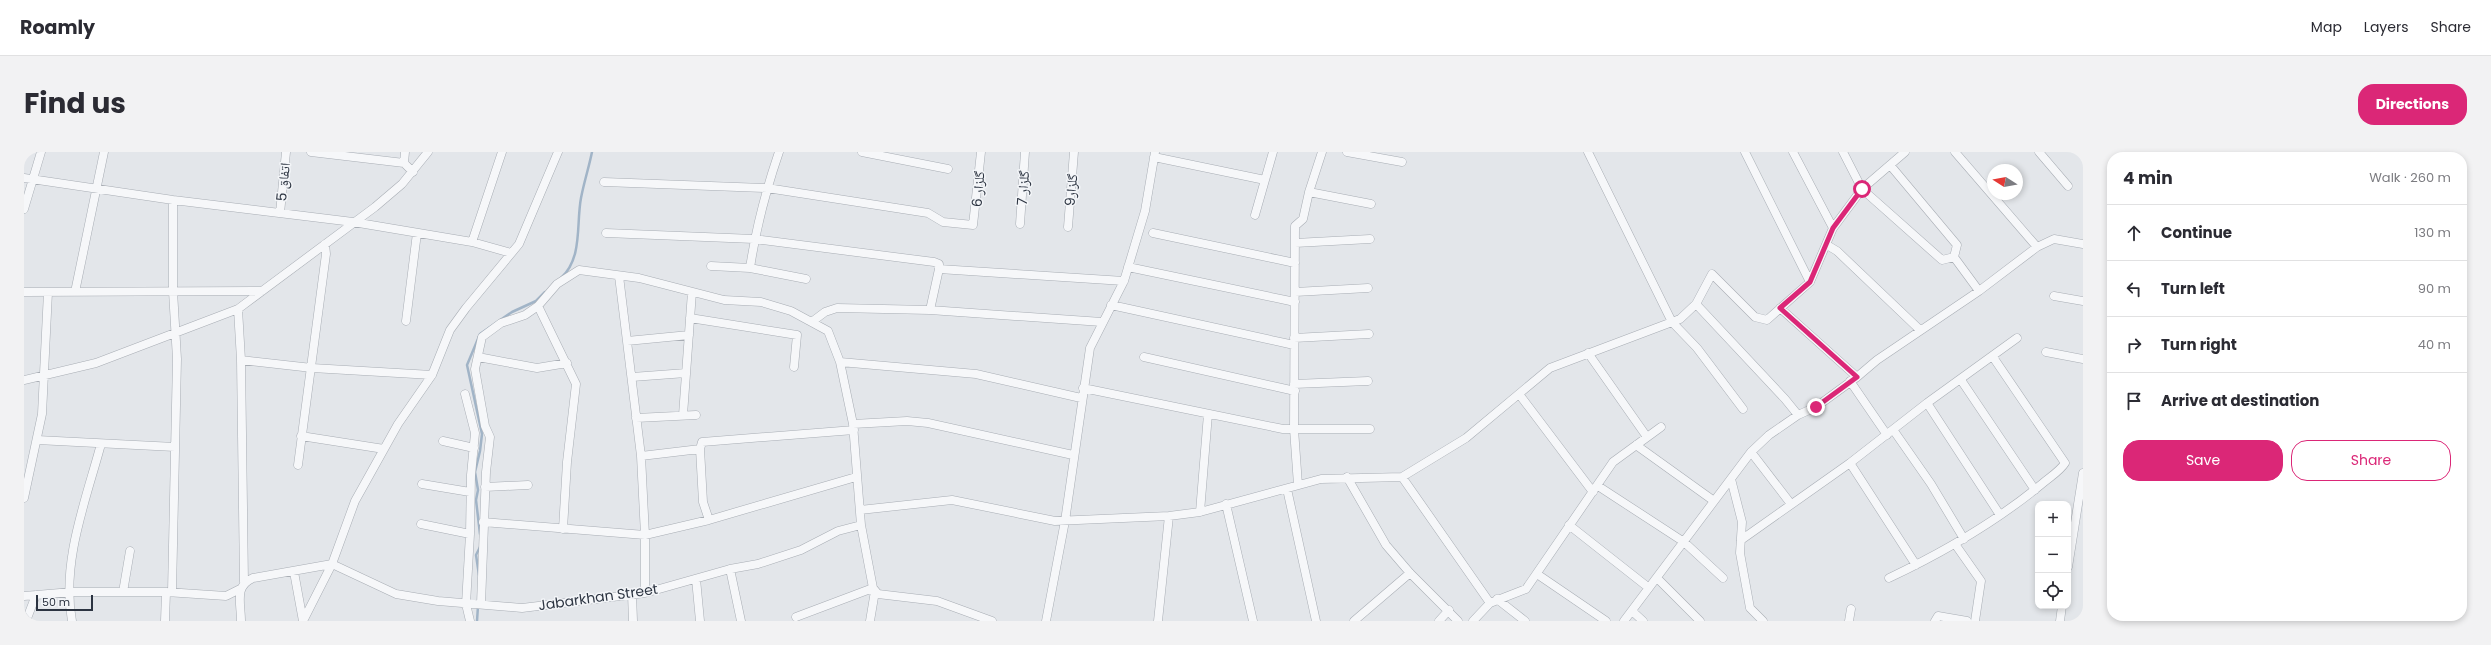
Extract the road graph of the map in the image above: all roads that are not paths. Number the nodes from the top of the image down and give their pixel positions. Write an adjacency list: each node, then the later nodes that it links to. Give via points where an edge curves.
1 (41, 152): 32 (street)
2 (104, 152): 38 (street)
3 (286, 152): 43 (street, اتفاق 5)
4 (311, 152): 24 (street)
5 (405, 152): 28 (street)
6 (428, 152): 31 (street)
7 (502, 152): 54 (street)
8 (558, 152): 60 (street, via 519,244)
9 (779, 152): 36 (street)
10 (862, 152): 30 (street)
11 (980, 152): 36 (street, گلزار 6, via 973,225 943,222 928,214)
12 (1025, 152): 46 (street, گلزار 7)
13 (1074, 152): 47 (street, گلزار9)
14 (1273, 152): 33 (street)
15 (1322, 152): 39 (street)
16 (1347, 152): 27 (street)
17 (1588, 152): 93 (street)
18 (1745, 152): 70 (street)
19 (1793, 152): 48 (street)
20 (1843, 152): 37 (street)
21 (1905, 152): 26 (street)
22 (1955, 152): 59 (street)
23 (2039, 152): 35 (street)
24 (350, 154): 28 (street)
25 (1154, 155): 33 (street); 64 (street, via 1145,211)
26 (1895, 156): 29 (street)
27 (1402, 162)
28 (404, 163): 31 (street)
29 (1890, 165): 37 (street); 61 (street, via 1957,245)
30 (948, 169)
31 (412, 172): 45 (street, via 397,188)
32 (28, 180): 38 (street); 42 (street)
33 (1264, 180): 44 (street)
34 (604, 182): 36 (street)
35 (2068, 186)
36 (767, 188): 52 (street)
37 (1862, 189): 48 (street); 61 (street, via 1942,260)
38 (96, 190): 40 (street); 77 (street)
39 (1309, 192): 41 (street); 55 (street, via 1303,219 1295,226)
40 (173, 200): 43 (street); 72 (street)
41 (1371, 204)
42 (24, 209)
43 (280, 213): 45 (street)
44 (1255, 215)
45 (353, 222): 49 (street); 56 (street)
46 (1020, 224)
47 (1068, 228)
48 (1833, 228): 57 (street)
49 (417, 233): 54 (street); 90 (street)
50 (606, 233): 52 (street)
51 (1153, 233): 62 (street)
52 (754, 239): 65 (street); 66 (street, via 934,262 939,264)
53 (1370, 239): 55 (street)
54 (472, 242): 60 (street)
55 (1295, 243): 62 (street)
56 (325, 244): 73 (street); 111 (street, via 326,254)
57 (1827, 244): 70 (street); 94 (street)
58 (2083, 244): 59 (street, via 2054,238)
59 (2037, 247): 74 (street)
60 (511, 253): 113 (street, via 450,330)
61 (1954, 257): 74 (street)
62 (1295, 263): 79 (street)
63 (711, 266): 65 (street)
64 (1128, 267): 69 (street); 82 (street)
65 (750, 268): 68 (street)
66 (939, 269): 69 (street); 88 (street)
67 (619, 276): 78 (street, via 658,282); 85 (street, via 579,270 557,284); 99 (street)
68 (806, 279)
69 (1124, 282): 84 (street)
70 (1810, 282): 87 (street)
71 (1368, 288): 79 (street)
72 (172, 291): 73 (street); 77 (street); 95 (street)
73 (262, 291): 86 (street)
74 (1979, 291): 94 (street)
75 (24, 292): 76 (street)
76 (48, 292): 77 (street); 114 (street)
77 (75, 292)
78 (692, 292): 89 (street); 91 (street, via 724,300 761,302)
79 (1295, 292): 82 (street)
80 (2054, 296): 81 (street)
81 (2083, 301)
82 (1295, 302): 100 (street)
83 (1696, 304): 87 (street, via 1712,274 1755,317 1767,320); 93 (street, via 1680,319); 129 (street)
84 (1111, 305): 92 (street); 100 (street)
85 (538, 306): 103 (street, via 525,315 501,324 482,337); 109 (street)
86 (238, 308): 95 (street); 107 (street)
87 (1780, 308): 116 (street)
88 (930, 310): 91 (street, via 837,308 825,312); 92 (street)
89 (690, 318): 97 (street); 110 (street, via 797,335)
90 (406, 321)
91 (813, 321): 108 (street, via 828,331)
92 (1102, 322): 121 (street, via 1090,348)
93 (1672, 322): 102 (street, via 1624,342); 126 (street, via 1697,348)
94 (1920, 330): 116 (street)
95 (174, 333): 114 (street, via 96,363); 143 (street, via 177,359)
96 (1369, 334): 100 (street)
97 (689, 335): 99 (street); 112 (street)
98 (2017, 338): 105 (street)
99 (627, 341): 115 (street)
100 (1294, 341): 120 (street)
101 (2046, 352): 106 (street)
102 (1588, 353): 123 (street, via 1550,368); 138 (street)
103 (478, 357): 109 (street, via 537,368); 160 (street, via 475,368 484,426 490,437)
104 (1144, 357): 120 (street)
105 (1992, 357): 118 (street); 163 (street, via 2064,459 2063,467)
106 (2083, 359)
107 (241, 360): 111 (street); 198 (street)
108 (840, 362): 124 (street, via 976,374); 132 (street)
109 (567, 363): 179 (street, via 576,384 566,462)
110 (794, 367)
111 (312, 368): 113 (street); 137 (street)
112 (686, 373): 115 (street); 130 (street)
113 (432, 375): 145 (street)
114 (42, 377): 117 (street); 139 (street, via 42,414)
115 (632, 377): 131 (street)
116 (1853, 379): 129 (street, via 1816,407); 136 (street)
117 (24, 380)
118 (1961, 380): 125 (street); 163 (street)
119 (1368, 381): 120 (street)
120 (1294, 387): 134 (street)
121 (1083, 388): 124 (street); 127 (street)
122 (465, 394): 144 (street, via 475,433)
123 (1519, 394): 155 (street, via 1466,438); 162 (street)
124 (1081, 398): 148 (street)
125 (1927, 403): 136 (street); 171 (street)
126 (1743, 409)
127 (1208, 414): 134 (street); 170 (street)
128 (696, 415): 130 (street)
129 (1798, 415): 147 (street, via 1769,435)
130 (683, 416): 131 (street)
131 (636, 418): 149 (street)
132 (853, 427): 146 (street, via 702,442); 148 (street, via 907,421 928,423); 153 (street)
133 (1661, 427): 138 (street)
134 (1294, 429): 135 (street); 159 (street)
135 (1370, 429)
136 (1890, 433): 150 (street); 182 (street, via 1931,484)
137 (301, 436): 145 (street); 151 (street)
138 (1647, 437): 142 (street)
139 (37, 440): 141 (street); 165 (street)
140 (443, 441): 144 (street)
141 (101, 444): 143 (street); 201 (street, via 79,524)
142 (1636, 445): 162 (street, via 1613,462); 166 (street)
143 (175, 447): 203 (street)
144 (474, 448): 164 (street)
145 (384, 449): 188 (street, via 355,501)
146 (700, 449): 149 (street); 173 (street, via 703,502)
147 (1752, 452): 156 (street); 168 (street)
148 (1073, 455): 174 (street)
149 (641, 456): 181 (street)
150 (1850, 463): 168 (street); 189 (street)
151 (298, 465)
152 (2083, 473): 186 (street)
153 (856, 477): 169 (street); 173 (street)
154 (1347, 477): 155 (street); 159 (street, via 1321,479); 192 (street, via 1386,545)
155 (1402, 477): 208 (street)
156 (1731, 479): 166 (street); 183 (street, via 1742,522)
157 (422, 484): 164 (street)
158 (528, 485): 160 (street)
159 (1298, 485): 161 (street)
160 (485, 487): 175 (street)
161 (1287, 489): 167 (street); 230 (street)
162 (1595, 489): 178 (street); 184 (street)
163 (2035, 490): 171 (street)
164 (470, 492): 180 (street)
165 (24, 498)
166 (1714, 501): 184 (street)
167 (1226, 504): 170 (street); 229 (street)
168 (1791, 504): 183 (street)
169 (860, 510): 174 (street, via 952,500); 177 (street)
170 (1200, 512): 172 (street)
171 (2000, 515): 182 (street)
172 (1169, 516): 174 (street); 228 (street)
173 (709, 520): 181 (street)
174 (1065, 521): 227 (street)
175 (483, 522): 179 (street); 210 (street, via 485,542)
176 (421, 524): 180 (street)
177 (861, 525): 190 (street, Jabarkhan Street, via 838,531 787,555); 200 (street)
178 (1569, 525): 193 (street); 199 (street)
179 (563, 529): 181 (street)
180 (470, 534): 209 (street)
181 (645, 535): 204 (street)
182 (1964, 539): 185 (street)
183 (1741, 540): 240 (street, via 1740,553 1750,608)
184 (1684, 542): 194 (street); 195 (street)
185 (1955, 544): 189 (street); 244 (street, via 1981,581)
186 (2071, 548)
187 (130, 551): 202 (street)
188 (332, 564): 191 (street); 209 (street, Jabarkhan Street, via 396,594); 220 (street)
189 (1916, 565): 196 (street)
190 (730, 569): 197 (street, Jabarkhan Street); 224 (street)
191 (294, 572): 198 (street, via 253,578); 220 (street)
192 (1410, 573): 213 (street); 231 (street)
193 (1537, 574): 208 (street, via 1526,589); 236 (street)
194 (1657, 578): 199 (street); 239 (street)
195 (1723, 578)
196 (1889, 578)
197 (696, 579): 204 (street, Jabarkhan Street); 223 (street)
198 (242, 586): 203 (street, via 226,596); 219 (street)
199 (1649, 588): 214 (street)
200 (874, 590): 215 (street); 225 (street); 226 (street, via 878,594 937,601)
201 (68, 592): 202 (street); 206 (street); 217 (street)
202 (123, 592): 203 (street)
203 (169, 592): 218 (street)
204 (645, 592): 205 (street, Jabarkhan Street)
205 (632, 594): 210 (street, Jabarkhan Street, via 522,608); 222 (street)
206 (36, 595): 207 (street); 216 (street)
207 (24, 596)
208 (1494, 601): 234 (street); 235 (street)
209 (466, 604): 210 (street, Jabarkhan Street); 221 (street)
210 (480, 604)
211 (1851, 609): 241 (street)
212 (2062, 609): 245 (street)
213 (1449, 610): 232 (street); 233 (street)
214 (1632, 611): 237 (street); 238 (street)
215 (796, 617)
216 (26, 621)
217 (72, 621)
218 (165, 621)
219 (241, 621)
220 (303, 621)
221 (470, 621)
222 (633, 621)
223 (700, 621)
224 (741, 621)
225 (870, 621)
226 (992, 621)
227 (1046, 621)
228 (1158, 621)
229 (1253, 621)
230 (1316, 621)
231 (1354, 621)
232 (1439, 621)
233 (1458, 621)
234 (1473, 621)
235 (1525, 621)
236 (1606, 621)
237 (1624, 621)
238 (1643, 621)
239 (1700, 621)
240 (1763, 621)
241 (1849, 621)
242 (1935, 621): 243 (street, via 1938,616)
243 (1967, 621)
244 (1975, 621)
245 (2060, 621)

